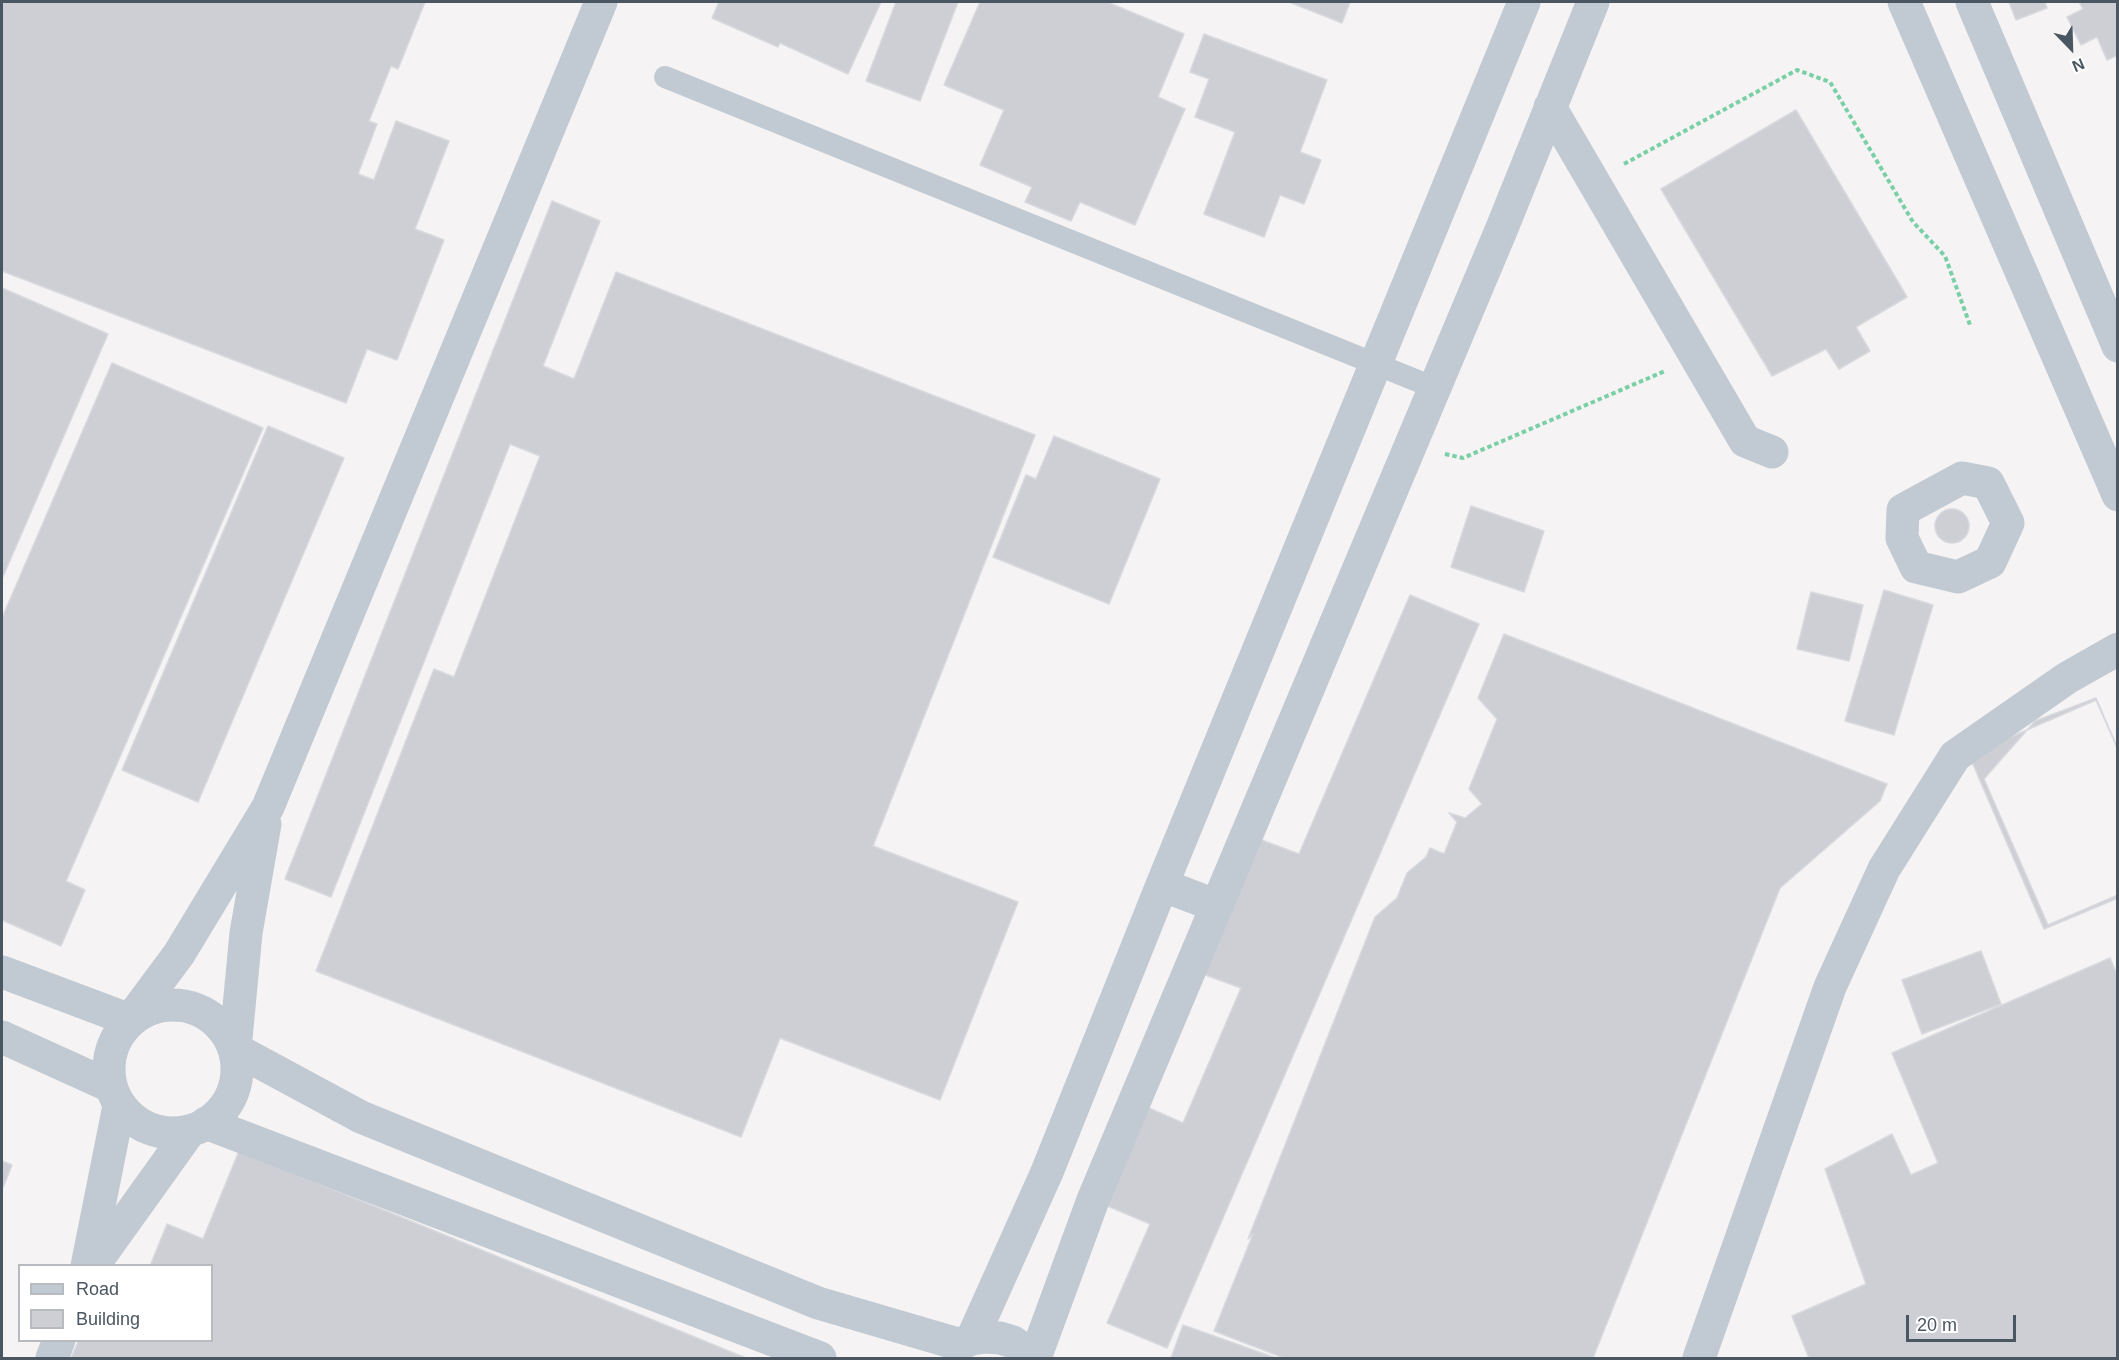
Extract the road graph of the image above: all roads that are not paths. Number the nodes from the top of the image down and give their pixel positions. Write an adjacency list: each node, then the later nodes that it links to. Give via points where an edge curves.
1 (601, 2): 14 (street)
2 (1524, 2): 9 (street)
3 (1593, 2): 7 (street)
4 (1904, 2): 12 (street)
5 (1972, 2): 8 (street)
6 (665, 77): 9 (lane)
7 (1550, 107): 10 (street); 11 (street, via 1745,441)
8 (2118, 346)
9 (1375, 365): 10 (lane); 15 (street)
10 (1435, 388): 16 (street)
11 (1772, 452)
12 (2118, 495)
13 (2118, 649): 30 (street, via 2067,678 1955,756 1884,869 1830,987)
14 (268, 807): 18 (street, via 179,954); 20 (street, via 246,933)
15 (1162, 885): 16 (street); 26 (street, via 1047,1172)
16 (1217, 906): 29 (street, via 1093,1200)
17 (2, 972): 18 (street)
18 (130, 1020): 20 (street, via 152,1008 174,1004 198,1009 217,1021); 21 (street, via 112,1046 108,1068)
19 (2, 1037): 21 (street)
20 (235, 1049): 22 (street, via 236,1084 230,1101 215,1119); 26 (street, via 372,1121 819,1303)
21 (115, 1096): 22 (street, via 135,1122 152,1130 175,1134); 23 (street)
22 (197, 1127): 24 (street); 28 (street, via 366,1183)
23 (87, 1264)
24 (94, 1264)
25 (60, 1342): 27 (street)
26 (957, 1347): 29 (street, via 986,1337 1000,1338 1012,1342)
27 (52, 1359)
28 (820, 1359)
29 (1033, 1359)
30 (1699, 1359)

